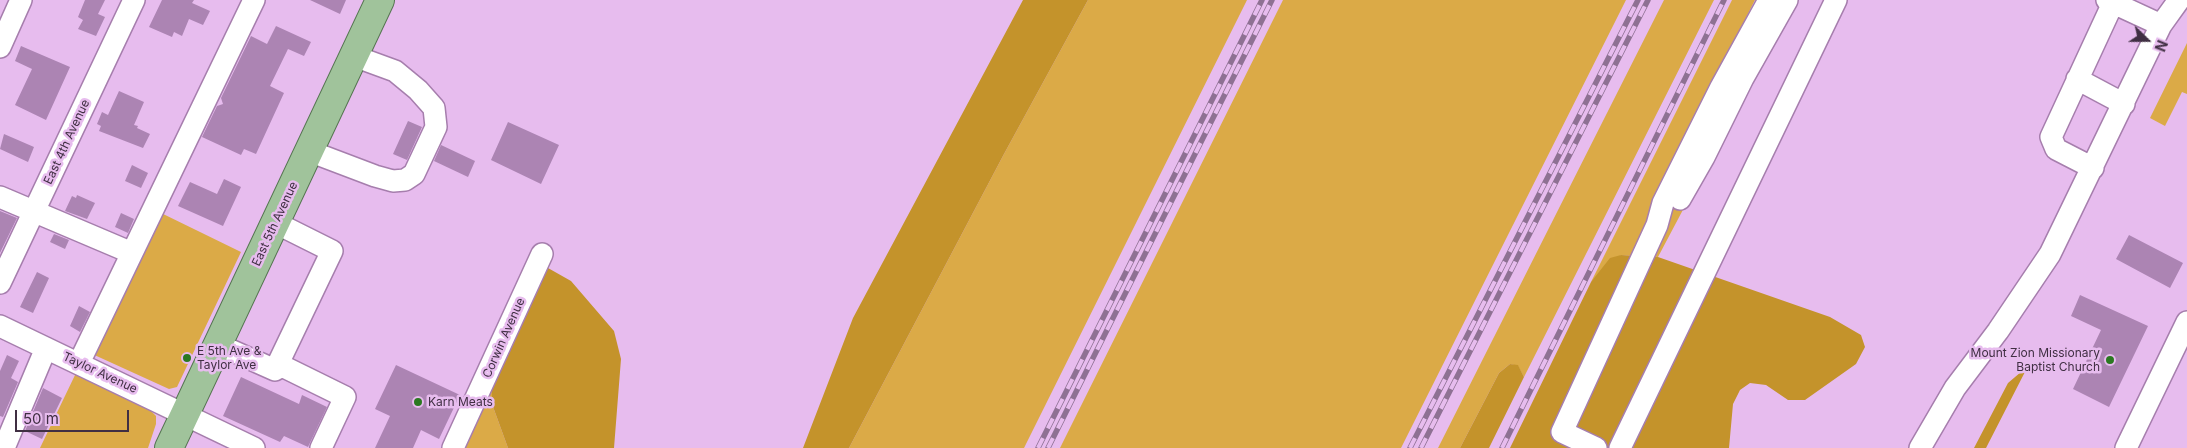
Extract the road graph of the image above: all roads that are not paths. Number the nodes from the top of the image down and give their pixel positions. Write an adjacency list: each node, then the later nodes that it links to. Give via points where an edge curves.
1 (21, 0): 11 (street)
2 (134, 0): 18 (street, East 4th Avenue)
3 (380, 0): 12 (main road, East 5th Avenue)
4 (1769, 0): 20 (street, via 1720,87 1667,195)
5 (1787, 0): 20 (street, via 1674,209)
6 (1836, 0): 38 (street)
7 (2179, 0): 10 (street)
8 (2110, 1): 10 (street); 13 (street)
9 (248, 2): 21 (street)
10 (2161, 24): 14 (street)
11 (0, 46)
12 (354, 56): 15 (main road, East 5th Avenue); 15 (street, via 395,72 434,108 436,127 414,174 405,180 393,181)
13 (2077, 79): 14 (street); 16 (street, via 2051,137 2056,148)
14 (2124, 104): 16 (street)
15 (309, 151): 19 (main road, East 5th Avenue)
16 (2092, 168): 39 (street, via 2050,254 1955,388)
17 (0, 197): 18 (street)
18 (34, 212): 21 (street); 23 (street, East 4th Avenue)
19 (276, 223): 26 (main road, East 5th Avenue); 30 (street, via 332,251)
20 (1657, 225): 37 (street, via 1562,432)
21 (132, 253): 29 (street)
22 (542, 254): 36 (street, Corwin Avenue)
23 (0, 283)
24 (2187, 322): 28 (street)
25 (0, 326): 27 (street, Taylor Avenue)
26 (218, 345): 30 (street, via 275,370); 31 (main road, East 5th Avenue)
27 (46, 348): 29 (street, Taylor Avenue); 32 (street)
28 (2181, 351): 40 (street)
29 (78, 363): 31 (street, Taylor Avenue)
30 (278, 364): 35 (street, via 345,397)
31 (185, 414): 33 (main road, East 5th Avenue); 34 (street, Taylor Avenue)
32 (3, 446)
33 (169, 448)
34 (254, 448)
35 (321, 448)
36 (453, 448)
37 (1596, 448)
38 (1620, 448)
39 (1920, 448)
40 (2126, 448)

